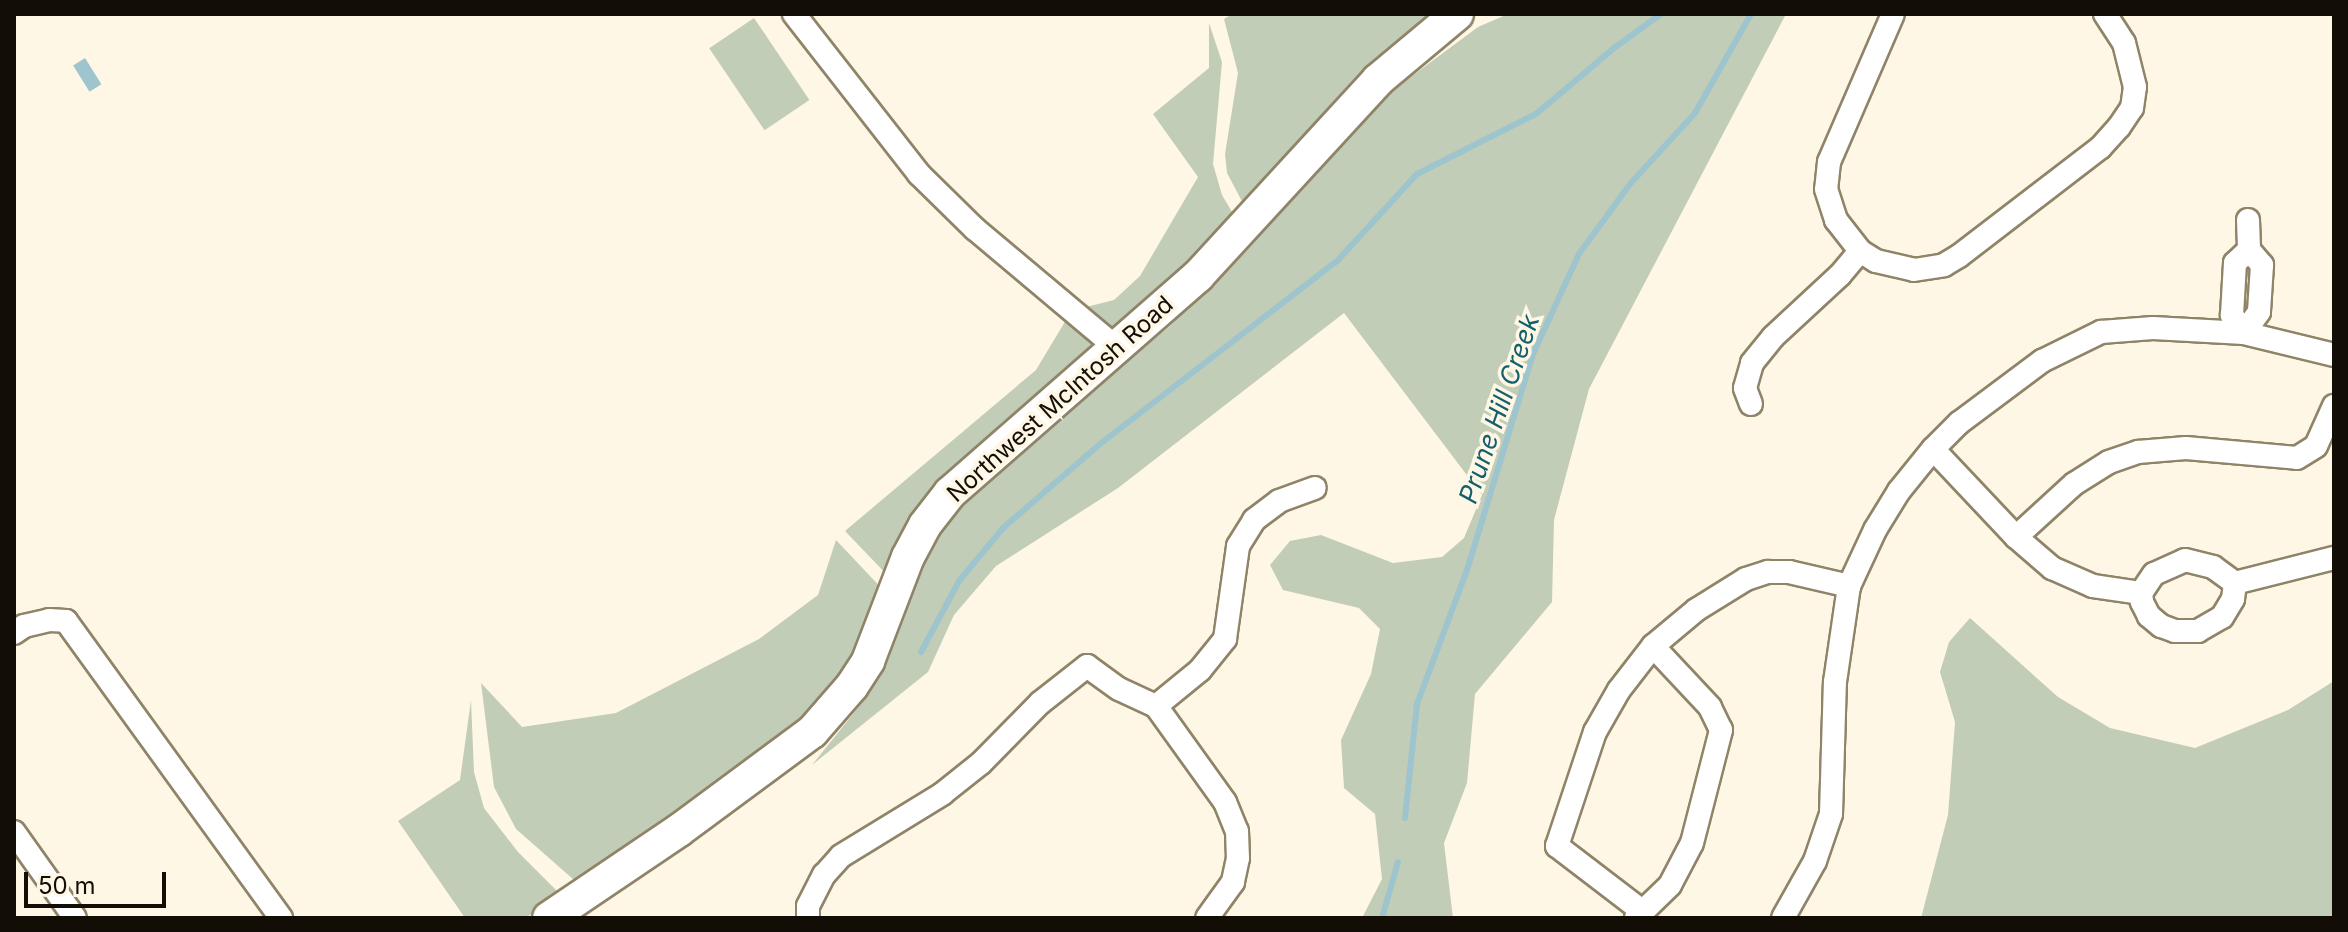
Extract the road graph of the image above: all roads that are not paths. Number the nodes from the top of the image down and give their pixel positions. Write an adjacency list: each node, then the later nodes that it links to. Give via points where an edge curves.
1 (794, 14): 8 (street, via 919,174 975,229)
2 (1457, 14): 8 (street, Northwest McIntosh Road, via 1378,80 1249,224)
3 (1893, 14): 6 (street, via 1829,162 1829,202)
4 (2105, 14): 6 (street, via 2124,43 2135,87 2132,108 2109,138 1959,256 1936,267 1914,270 1876,261)
5 (2248, 220): 7 (street, via 2249,250 2235,263 2232,315)
6 (1860, 251): 10 (street, via 1752,363 1745,388)
7 (2244, 333): 9 (street); 12 (street, via 2133,329 2085,337 2042,361)
8 (1117, 348): 26 (street, Northwest McIntosh Road, via 950,493 908,557 868,661 812,732)
9 (2334, 355)
10 (1751, 404)
11 (2334, 406): 14 (street, via 2316,446 2297,458 2186,448 2138,452 2109,462 2074,484)
12 (1933, 449): 14 (street); 17 (street, via 1875,530)
13 (1315, 488): 21 (street, via 1279,501 1254,520 1238,546 1225,639 1200,670)
14 (2016, 537): 18 (street, via 2073,579 2111,591)
15 (2334, 558): 16 (street)
16 (2235, 583): 18 (street, via 2213,567 2185,560 2154,574); 18 (street, via 2222,617 2190,632 2155,621)
17 (1849, 586): 20 (street, via 1768,572 1723,591); 29 (street, via 1836,671 1831,814 1815,861)
18 (2141, 593)
19 (14, 633): 25 (street, via 49,620 66,621)
20 (1653, 646): 23 (street, via 1710,707 1721,730 1692,843 1670,885); 23 (street, via 1595,732 1557,837 1561,852)
21 (1156, 706): 27 (street, via 1087,666 942,794 841,856 824,875 808,906); 28 (street, via 1225,802 1237,831 1233,882)
22 (14, 832): 24 (street)
23 (1639, 914)
24 (75, 918)
25 (281, 918)
26 (549, 918)
27 (808, 918)
28 (1207, 918)
29 (1783, 918)

